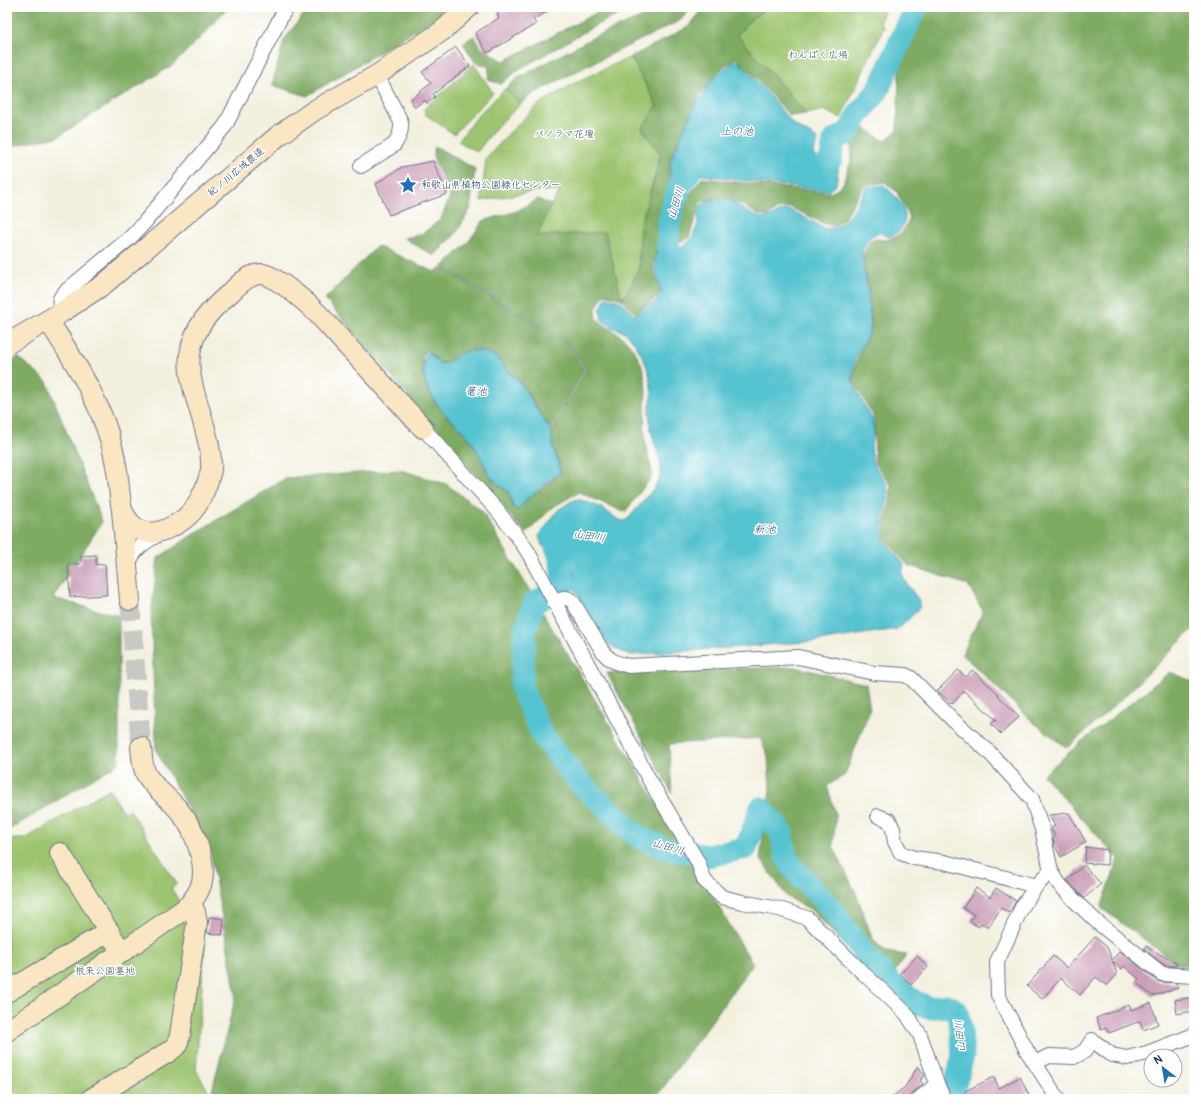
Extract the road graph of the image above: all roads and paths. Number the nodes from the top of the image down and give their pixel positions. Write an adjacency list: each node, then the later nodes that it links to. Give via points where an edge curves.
1 (288, 7): 5 (street, via 225,126 135,232 59,298)
2 (468, 7): 3 (street, 紀ノ川広域農道, via 442,31)
3 (377, 75): 4 (street, via 401,122 402,129 394,145); 5 (street, 紀ノ川広域農道, via 315,110 278,136 103,285)
4 (361, 166)
5 (55, 316): 6 (street, 紀ノ川広域農道); 8 (street, via 76,364 94,396 111,441)
6 (7, 344)
7 (423, 428): 9 (street, via 303,300 264,274 252,276 208,314 196,332 189,365 210,449 211,469 206,488 196,508); 12 (street, via 497,510 520,540)
8 (122, 510): 9 (street, via 130,523 144,532 157,533); 10 (street)
9 (167, 530): 10 (street, via 150,539 131,556)
10 (128, 571): 11 (street)
11 (130, 600)
12 (554, 602): 16 (street, via 564,597 574,602 608,658 629,666 798,657 911,678 989,752 1032,799 1042,829); 26 (street, via 650,781 698,862 704,880 722,897 779,909 807,918 906,1013 920,1035)
13 (141, 747): 18 (street, via 146,773 183,814 197,842 202,880)
14 (878, 816): 17 (street, via 889,820 894,828 895,842 901,853)
15 (60, 853): 19 (street)
16 (1051, 871): 17 (street); 21 (street, via 1059,884 1097,922 1162,974)
17 (1036, 886): 25 (street, via 1022,907 997,962 998,995)
18 (191, 904): 20 (street); 28 (street, via 196,922 177,1046)
19 (109, 931): 20 (street); 22 (street)
20 (122, 952): 23 (street)
21 (1194, 976)
22 (7, 992)
23 (7, 1031)
24 (1194, 1035): 25 (street, via 1127,1058 1112,1055 1092,1040 1084,1051 1074,1057 1049,1056)
25 (1035, 1063): 27 (street)
26 (937, 1084): 29 (street); 30 (street)
27 (1054, 1098)
28 (91, 1099)
29 (920, 1099)
30 (944, 1099)

